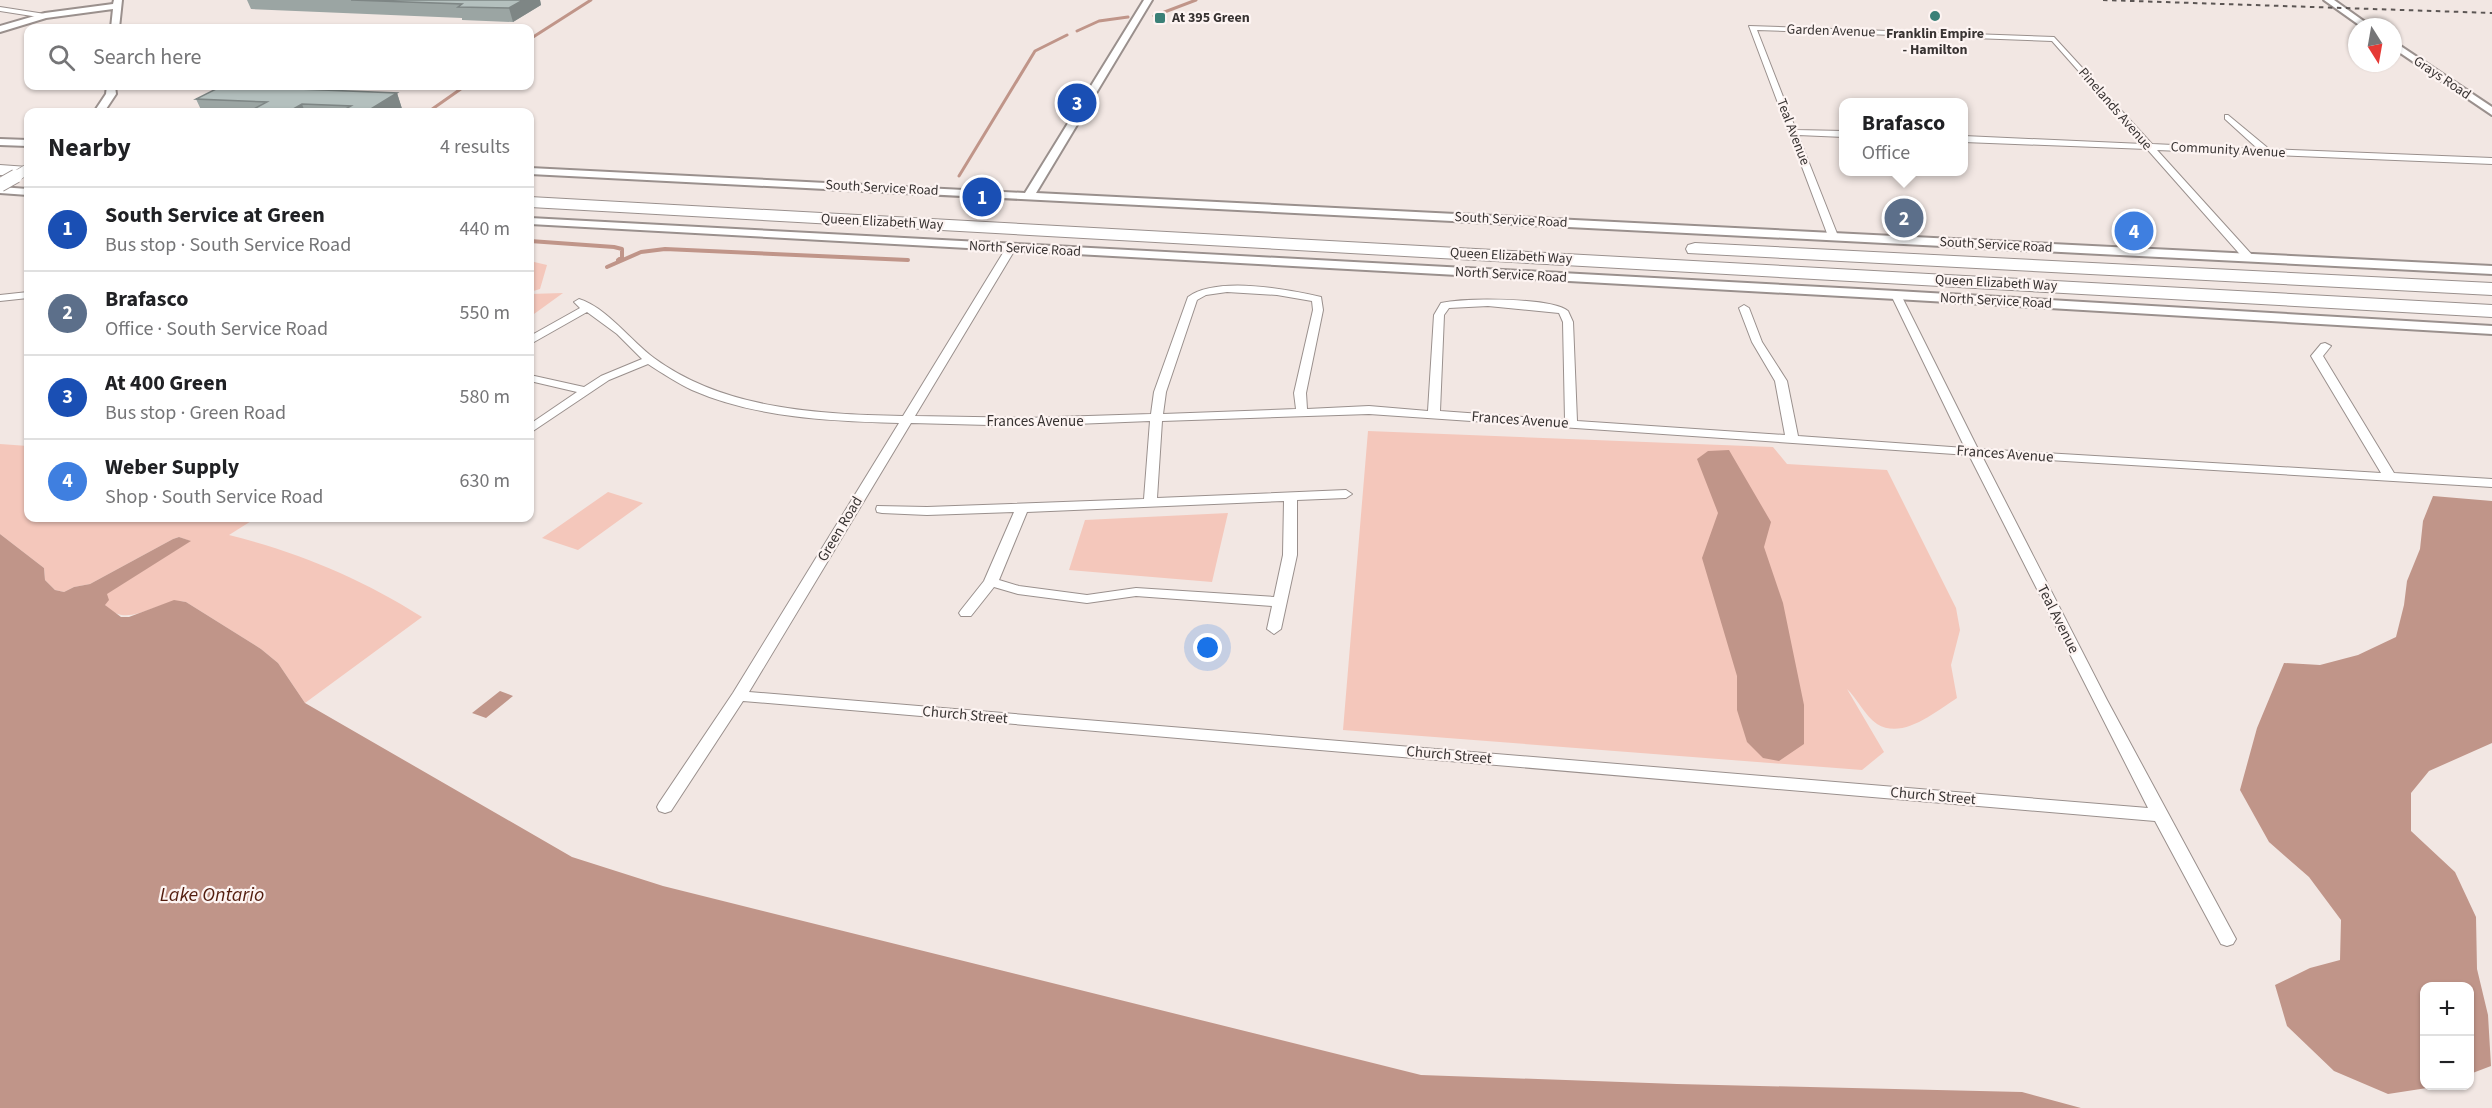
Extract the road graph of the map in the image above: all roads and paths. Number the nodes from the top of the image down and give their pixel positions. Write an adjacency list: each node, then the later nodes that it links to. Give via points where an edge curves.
1 (1148, 0): 34 (street)
2 (2328, 0): 6 (street)
3 (118, 3): 5 (street); 7 (street)
4 (0, 9): 5 (street)
5 (45, 16): 9 (street)
6 (2355, 18)
7 (115, 24)
8 (1752, 28): 10 (street, Garden Avenue); 16 (street, Teal Avenue)
9 (0, 29)
10 (2054, 39): 21 (street, Pinelands Avenue)
11 (2402, 50): 14 (street, Grays Road)
12 (111, 90): 13 (street)
13 (102, 108)
14 (2492, 112)
15 (2228, 117): 22 (street)
16 (1794, 132): 17 (street); 37 (street, Teal Avenue)
17 (1839, 134)
18 (1968, 139): 21 (street, Community Avenue)
19 (0, 142): 20 (street)
20 (24, 143)
21 (2148, 147): 22 (street, Community Avenue); 39 (street, Pinelands Avenue)
22 (2267, 152): 25 (street, Community Avenue)
23 (0, 157): 24 (highway)
24 (24, 158)
25 (2492, 161)
26 (0, 170): 27 (highway)
27 (24, 171)
28 (534, 171): 34 (street, South Service Road)
29 (24, 173): 30 (street, bridge)
30 (0, 185)
31 (534, 187): 41 (highway, Queen Elizabeth Way)
32 (0, 190): 33 (street)
33 (24, 192)
34 (1029, 195): 37 (street, South Service Road)
35 (534, 202): 46 (highway, Queen Elizabeth Way)
36 (534, 220): 38 (street, North Service Road)
37 (1833, 236): 39 (street, South Service Road)
38 (1011, 248): 43 (street, North Service Road); 56 (street, Green Road)
39 (2249, 258): 40 (street, South Service Road)
40 (2492, 270)
41 (2492, 289)
42 (24, 295): 44 (street)
43 (1896, 295): 47 (street, North Service Road); 60 (street, Teal Avenue)
44 (0, 298)
45 (1744, 308): 59 (street, via 1757,342 1781,381)
46 (2492, 310)
47 (2492, 330)
48 (534, 337): 50 (street, Frances Avenue, via 583,305 621,332)
49 (2325, 346): 61 (street, via 2317,356)
50 (649, 360): 52 (street, via 604,378); 56 (street, Frances Avenue, via 695,387 741,402 812,414)
51 (534, 379): 52 (street)
52 (587, 391): 58 (street)
53 (1302, 413): 54 (street, Frances Avenue, via 1369,410); 55 (street, Frances Avenue); 55 (street, via 1300,393 1317,300 1301,294 1220,290 1192,299 1160,392)
54 (1434, 415): 57 (street, Frances Avenue); 57 (street, via 1439,315 1445,305 1461,302 1563,311 1568,322)
55 (1156, 418): 56 (street, Frances Avenue); 65 (street)
56 (905, 420): 72 (street, Green Road)
57 (1571, 423): 59 (street, Frances Avenue)
58 (534, 424)
59 (1792, 439): 60 (street, Frances Avenue)
60 (1973, 452): 61 (street, Frances Avenue); 74 (street, Teal Avenue)
61 (2390, 477): 62 (street, Frances Avenue)
62 (2492, 483)
63 (1346, 494): 64 (street)
64 (1291, 495): 65 (street); 69 (street, via 1290,555)
65 (1150, 501): 66 (street)
66 (1022, 508): 67 (street); 68 (street)
67 (882, 509)
68 (991, 582): 69 (street, via 1018,590 1088,599 1136,592); 70 (street)
69 (1279, 602): 71 (street)
70 (966, 613)
71 (1275, 629)
72 (739, 696): 73 (street, Green Road); 74 (street, Church Street)
73 (665, 807)
74 (2159, 815): 75 (street, Teal Avenue)
75 (2227, 939)

